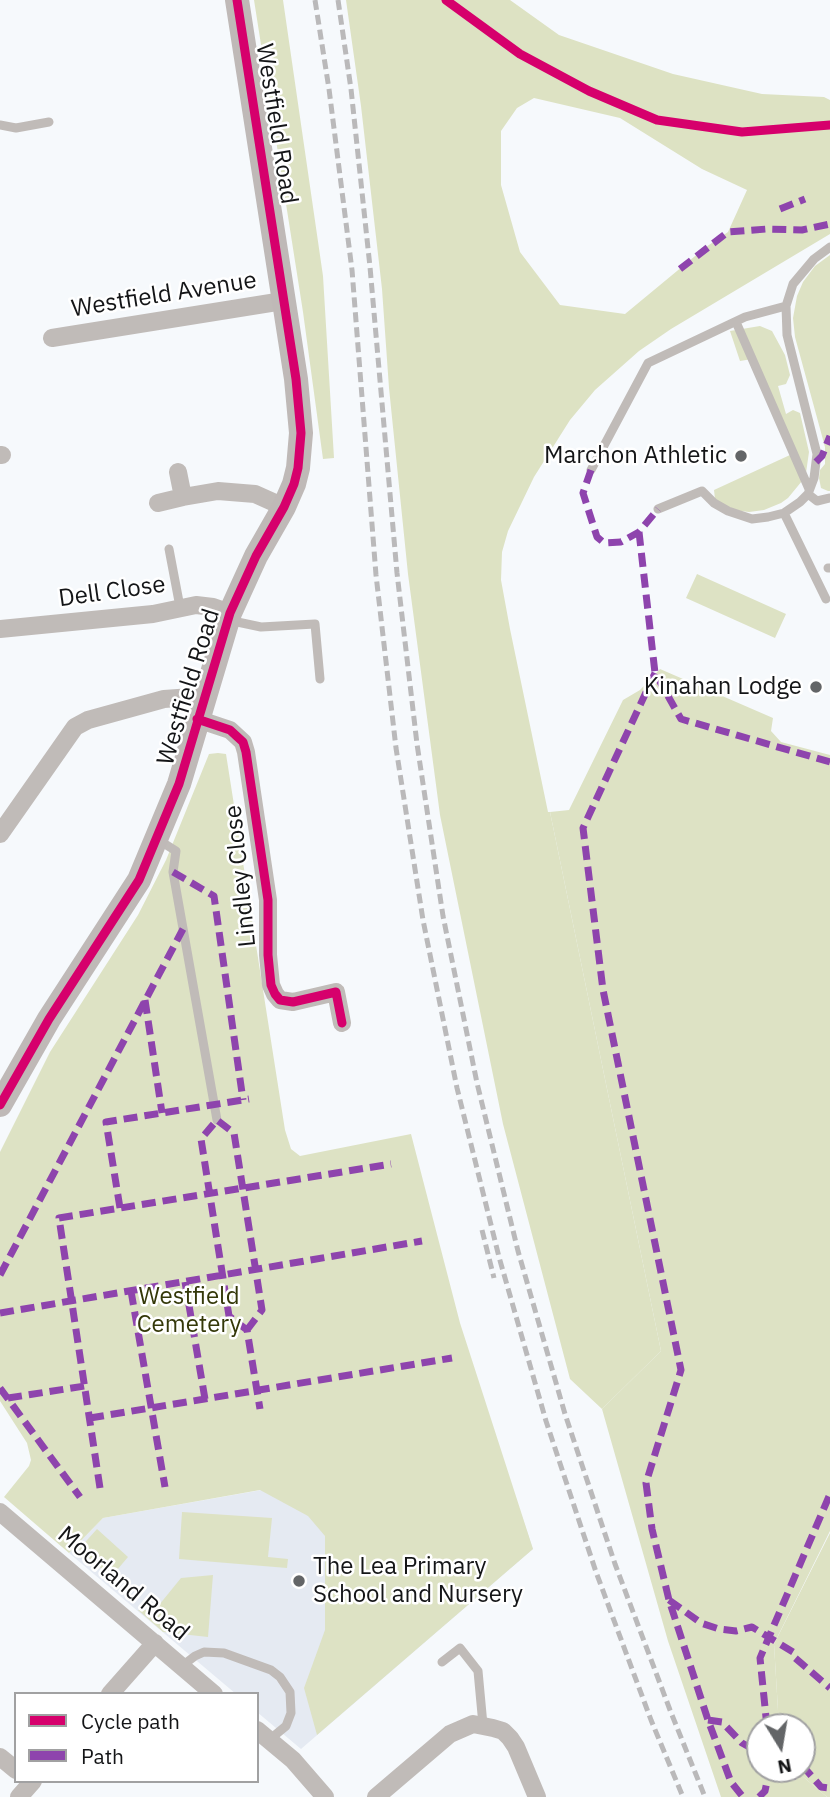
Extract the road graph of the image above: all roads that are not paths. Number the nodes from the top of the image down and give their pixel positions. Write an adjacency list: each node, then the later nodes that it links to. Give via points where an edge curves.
1 (237, 0): 5 (street, Westfield Road)
2 (49, 122): 3 (lane, via 16,128)
3 (0, 125)
4 (830, 247): 6 (lane, via 793,284)
5 (284, 301): 8 (street, Westfield Avenue); 15 (street, Westfield Road, via 301,433 298,468)
6 (786, 306): 7 (lane); 11 (lane, via 787,335 817,454)
7 (736, 322): 9 (lane, via 648,363); 11 (lane)
8 (52, 338)
9 (591, 470)
10 (178, 472): 12 (street)
11 (808, 492): 13 (lane, via 817,501); 17 (lane)
12 (183, 497): 14 (street); 15 (street, via 218,491 254,494)
13 (830, 498)
14 (158, 503)
15 (284, 507): 21 (street, Westfield Road)
16 (658, 509): 17 (lane, via 702,491 728,511 752,519)
17 (784, 513): 19 (lane)
18 (169, 549): 20 (lane)
19 (826, 599)
20 (180, 607): 21 (street, Dell Close, via 213,607); 22 (street, Dell Close)
21 (229, 616): 23 (lane, via 261,627 315,624); 24 (street, Westfield Road)
22 (0, 629)
23 (320, 678)
24 (200, 710): 25 (street, via 192,697 164,699 75,727); 26 (street, Westfield Road, via 179,784); 27 (street, Lindley Close, via 230,730 246,752 268,901 268,955 275,994 293,1002 336,992)
25 (0, 834)
26 (157, 838): 28 (street, Westfield Road, via 139,880 49,1019); 29 (lane, via 176,851 173,872)
27 (342, 1023)
28 (0, 1105)
29 (217, 1120)
30 (0, 1512): 31 (street, Moorland Road)
31 (155, 1643): 33 (street, Moorland Road); 34 (street)
32 (442, 1662): 36 (lane, via 460,1648 478,1671)
33 (182, 1666): 35 (street, Moorland Road); 37 (lane, via 204,1653 224,1653 280,1677 290,1692 291,1713 286,1726)
34 (112, 1692)
35 (212, 1692)
36 (483, 1725): 43 (street, via 472,1724 450,1734); 44 (street, via 510,1738)
37 (263, 1735): 42 (street, via 293,1760)
38 (0, 1757): 39 (street)
39 (14, 1768)
40 (30, 1783): 41 (street)
41 (19, 1797)
42 (325, 1797)
43 (376, 1797)
44 (537, 1797)

